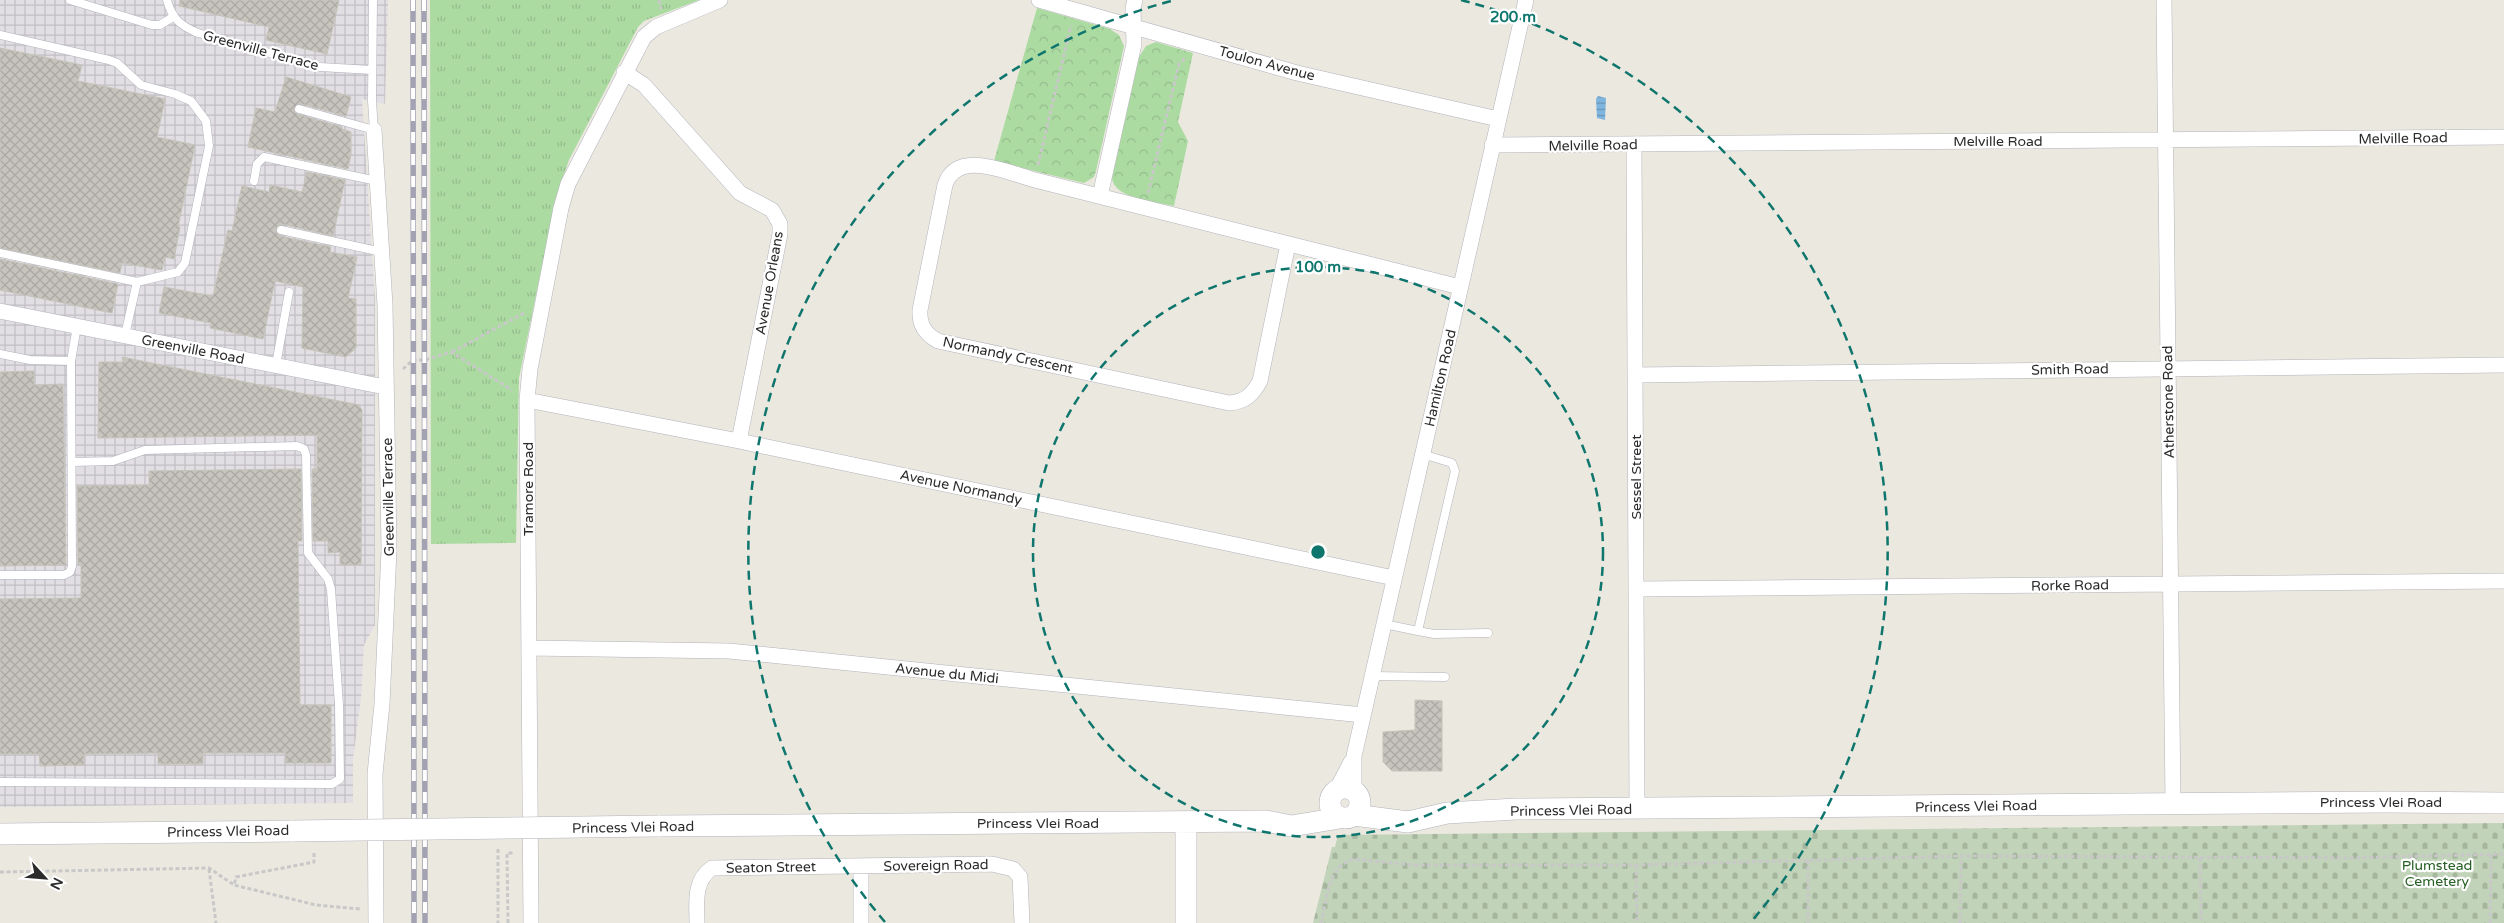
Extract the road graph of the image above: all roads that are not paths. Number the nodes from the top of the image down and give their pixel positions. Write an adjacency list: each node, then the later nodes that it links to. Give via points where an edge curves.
1 (70, 0): 9 (lane, via 152,25 160,25)
2 (167, 0): 9 (lane)
3 (374, 0): 12 (lane, Greenville Terrace)
4 (720, 0): 13 (street, via 650,31)
5 (1039, 0): 10 (street, Toulon Avenue)
6 (1135, 0): 10 (street)
7 (1526, 0): 15 (street, Hamilton Road)
8 (2164, 0): 18 (street, Atherstone Road)
9 (173, 18): 12 (lane, Greenville Terrace, via 198,33 320,67)
10 (1133, 26): 15 (street, Toulon Avenue, via 1297,72); 23 (street, via 1134,44)
11 (0, 35): 28 (lane, via 117,63 141,85 183,97 203,114 209,146 186,263 178,272)
12 (372, 70): 16 (lane, Greenville Terrace)
13 (624, 72): 41 (street, Tramore Road, via 568,184 542,303); 42 (street, Avenue Orleans, via 644,85 740,193 766,206 780,224)
14 (299, 109): 16 (lane)
15 (1498, 118): 20 (street, Hamilton Road)
16 (374, 130): 22 (street, Greenville Terrace)
17 (2504, 137): 18 (street, Melville Road)
18 (2165, 140): 19 (street, Melville Road); 38 (street, Atherstone Road)
19 (1634, 144): 20 (street, Melville Road); 39 (street, Sessel Street)
20 (1492, 145): 29 (street, Hamilton Road)
21 (254, 181): 22 (lane, via 257,164 264,157)
22 (377, 181): 26 (street, Greenville Terrace)
23 (1100, 196): 25 (street, Normandy Crescent); 25 (street, Normandy Crescent, via 971,164 957,168 948,178 920,310 921,324 933,338 1220,401 1237,402 1249,396 1260,381)
24 (282, 230): 26 (lane)
25 (1288, 244): 29 (street, Normandy Crescent)
26 (382, 252): 40 (street, Greenville Terrace)
27 (0, 253): 28 (lane)
28 (137, 282): 33 (lane)
29 (1460, 287): 43 (street, Hamilton Road)
30 (289, 292): 36 (lane)
31 (0, 311): 32 (street, Greenville Road)
32 (76, 326): 33 (street, Greenville Road); 35 (lane)
33 (125, 336): 36 (street, Greenville Road)
34 (0, 354): 35 (lane, via 30,360)
35 (71, 361): 44 (lane)
36 (276, 365): 40 (street, Greenville Road)
37 (2504, 365): 38 (street, Smith Road)
38 (2168, 367): 39 (street, Smith Road); 48 (street, Atherstone Road)
39 (1636, 375): 49 (street, Sessel Street)
40 (385, 387): 65 (street, Greenville Terrace, via 389,550 382,704 375,774)
41 (527, 400): 42 (street, Avenue Normandy); 53 (street, Tramore Road)
42 (739, 441): 46 (street, Avenue Normandy)
43 (1422, 454): 46 (street, Hamilton Road); 51 (lane, via 1449,462 1455,468)
44 (72, 462): 45 (lane, via 70,572); 57 (lane, via 113,461 145,450 297,446 304,449 308,553 328,579 331,589 339,705 340,779 332,784)
45 (0, 575)
46 (1394, 578): 50 (street, Hamilton Road)
47 (2504, 581): 48 (street, Rorke Road)
48 (2170, 584): 49 (street, Rorke Road); 60 (street, Atherstone Road)
49 (1637, 589): 61 (street, Sessel Street)
50 (1384, 624): 51 (lane); 54 (street, Hamilton Road)
51 (1418, 631): 52 (lane, via 1434,634)
52 (1488, 633)
53 (529, 648): 56 (street, Avenue du Midi, via 729,651); 66 (street, Tramore Road)
54 (1372, 676): 55 (lane); 56 (street, Hamilton Road)
55 (1445, 677)
56 (1363, 715): 58 (street, Hamilton Road)
57 (0, 782)
58 (1346, 801): 61 (street, Princess Vlei Road, via 1403,822 1426,820 1448,813); 62 (street, Princess Vlei Road, via 1266,821)
59 (2504, 803): 60 (street, Princess Vlei Road)
60 (2172, 804): 61 (street, Princess Vlei Road)
61 (1638, 809)
62 (1186, 823): 63 (street, Princess Vlei Road, bridge); 70 (street)
63 (0, 834)
64 (861, 866): 67 (street, Seaton Street, via 712,868 699,882); 68 (street); 69 (street, Sovereign Road, via 1003,865 1020,877)
65 (376, 917)
66 (531, 923)
67 (697, 923)
68 (861, 923)
69 (1022, 923)
70 (1186, 923)

